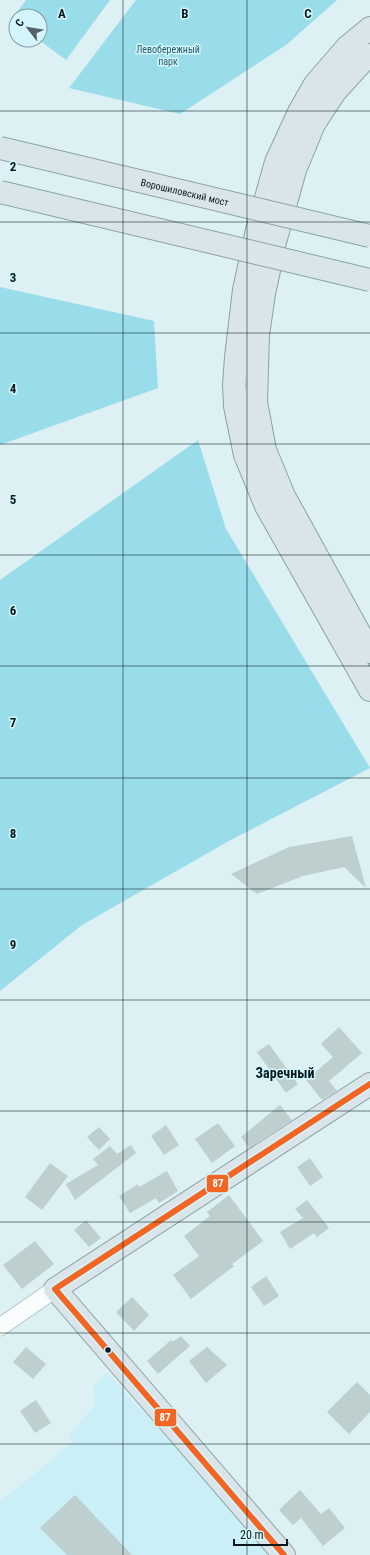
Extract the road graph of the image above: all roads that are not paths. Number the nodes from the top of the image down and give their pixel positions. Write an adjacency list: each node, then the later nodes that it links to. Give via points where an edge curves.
1 (370, 28): 8 (main road, via 347,47 315,84 298,112 276,162 244,290 234,385 245,455 266,506)
2 (370, 55): 7 (main road, via 336,92 314,124 295,170 264,294 258,335 256,402 265,450 284,496)
3 (0, 148): 5 (main road, Ворошиловский мост, bridge)
4 (0, 192): 6 (main road, bridge)
5 (370, 236)
6 (370, 280)
7 (370, 652)
8 (370, 690)
9 (370, 1084): 10 (main road)
10 (55, 1289): 11 (street); 12 (main road)
11 (0, 1327)
12 (284, 1555)

